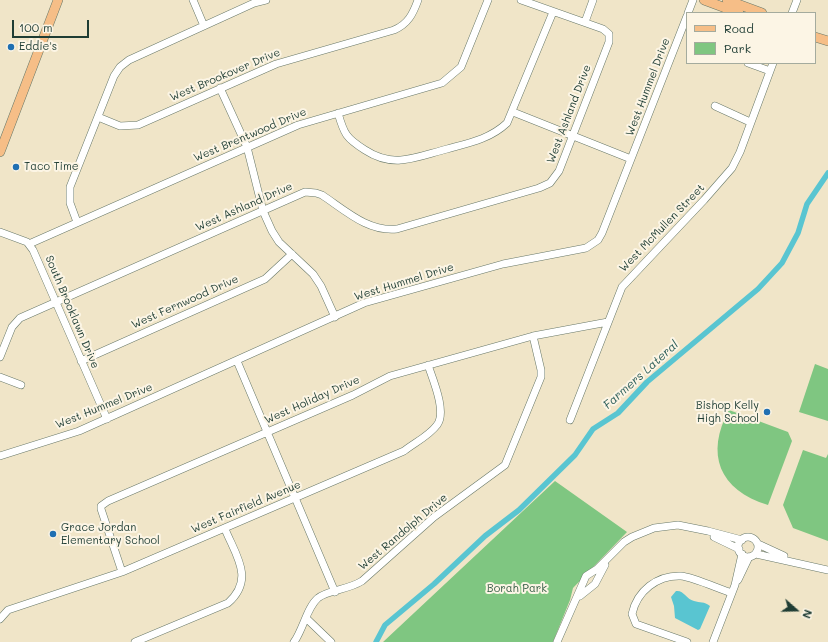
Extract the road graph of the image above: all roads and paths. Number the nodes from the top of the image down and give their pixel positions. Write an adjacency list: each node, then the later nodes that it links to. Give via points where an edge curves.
1 (58, 0): 33 (main road)
2 (193, 0): 19 (street)
3 (266, 0): 19 (street)
4 (418, 0): 25 (street, West Brookover Drive, via 410,18 394,30 276,64)
5 (488, 0): 28 (street, West Brentwood Drive, via 466,57 454,74 434,86)
6 (520, 0): 12 (street)
7 (593, 0): 18 (street)
8 (693, 0): 13 (street)
9 (704, 0): 14 (main road)
10 (727, 0): 15 (main road)
11 (797, 0): 16 (street)
12 (553, 12): 18 (street); 27 (street)
13 (688, 12)
14 (736, 12)
15 (759, 12)
16 (792, 12)
17 (686, 19): 34 (street, West Hummel Drive)
18 (585, 22): 31 (street, West Ashland Drive, via 604,29 609,34 609,42)
19 (204, 26): 29 (street, via 129,60 120,67)
20 (816, 37): 21 (main road)
21 (828, 41)
22 (751, 64): 24 (street)
23 (773, 64): 24 (street, West McMullen Street)
24 (770, 71): 30 (street, West McMullen Street)
25 (220, 88): 29 (street, West Brookover Drive, via 138,125 120,126); 32 (street)
26 (715, 106): 30 (street)
27 (513, 112): 28 (street, via 507,123 497,132 484,138 398,161 382,159 351,141 344,132); 31 (street)
28 (338, 113): 32 (street, West Brentwood Drive, via 298,125)
29 (98, 118): 36 (street, via 70,187 70,202)
30 (750, 122): 42 (street, West McMullen Street, via 732,168 627,280)
31 (572, 136): 34 (street); 35 (street, West Ashland Drive, via 559,171 544,186 398,229 377,229 322,195 311,192)
32 (246, 147): 35 (street); 36 (street, West Brentwood Drive)
33 (0, 152)
34 (631, 158): 41 (street, West Hummel Drive, via 602,233 592,245 580,250 503,264 364,303)
35 (263, 211): 39 (street, via 275,237); 40 (street, West Ashland Drive)
36 (77, 222): 38 (street, West Brentwood Drive)
37 (0, 232): 38 (street)
38 (29, 244): 40 (street, South Brooklawn Drive)
39 (292, 254): 41 (street, via 318,280); 45 (street, West Fernwood Drive, via 265,279)
40 (57, 302): 44 (street, West Ashland Drive, via 15,322); 45 (street, South Brooklawn Drive)
41 (335, 317): 46 (street, West Hummel Drive)
42 (608, 322): 43 (street, West Holiday Drive); 51 (street, West McMullen Street)
43 (534, 336): 47 (street, West Holiday Drive); 64 (street, West Randolph Drive, via 541,377 505,465 434,517 362,581 352,588)
44 (0, 357)
45 (81, 361): 50 (street, South Brooklawn Drive)
46 (237, 361): 50 (street, West Hummel Drive); 52 (street)
47 (428, 365): 52 (street, West Holiday Drive, via 390,376); 54 (street, West Fairfield Avenue, via 441,409 440,420 436,426 398,454)
48 (0, 377): 49 (street)
49 (21, 385)
50 (107, 419): 53 (street, West Hummel Drive, via 79,431)
51 (570, 420)
52 (267, 432): 54 (street); 63 (street, West Holiday Drive, via 104,503 102,514)
53 (0, 456)
54 (295, 498): 55 (street, West Fairfield Avenue); 64 (street)
55 (225, 529): 63 (street, West Fairfield Avenue); 69 (street, via 242,572 242,584 236,596 228,603)
56 (704, 531): 57 (street); 59 (street, via 678,526 654,528 632,537); 60 (street)
57 (742, 540): 58 (street, via 751,538); 60 (street)
58 (758, 544): 60 (street); 61 (street)
59 (612, 554): 66 (street, via 595,584); 66 (street, via 586,576)
60 (746, 554): 61 (street); 65 (street)
61 (797, 562): 62 (street)
62 (828, 570)
63 (122, 572): 68 (street, West Fairfield Avenue, via 8,610)
64 (335, 592): 67 (street, West Randolph Drive, via 318,598)
65 (732, 593): 73 (street, via 683,576 658,580 640,595 632,614 636,624); 74 (street)
66 (575, 601): 72 (street)
67 (306, 618): 70 (street, West Randolph Drive); 71 (street)
68 (0, 619)
69 (136, 642)
70 (294, 642)
71 (331, 642)
72 (557, 642)
73 (687, 642)
74 (713, 642)

